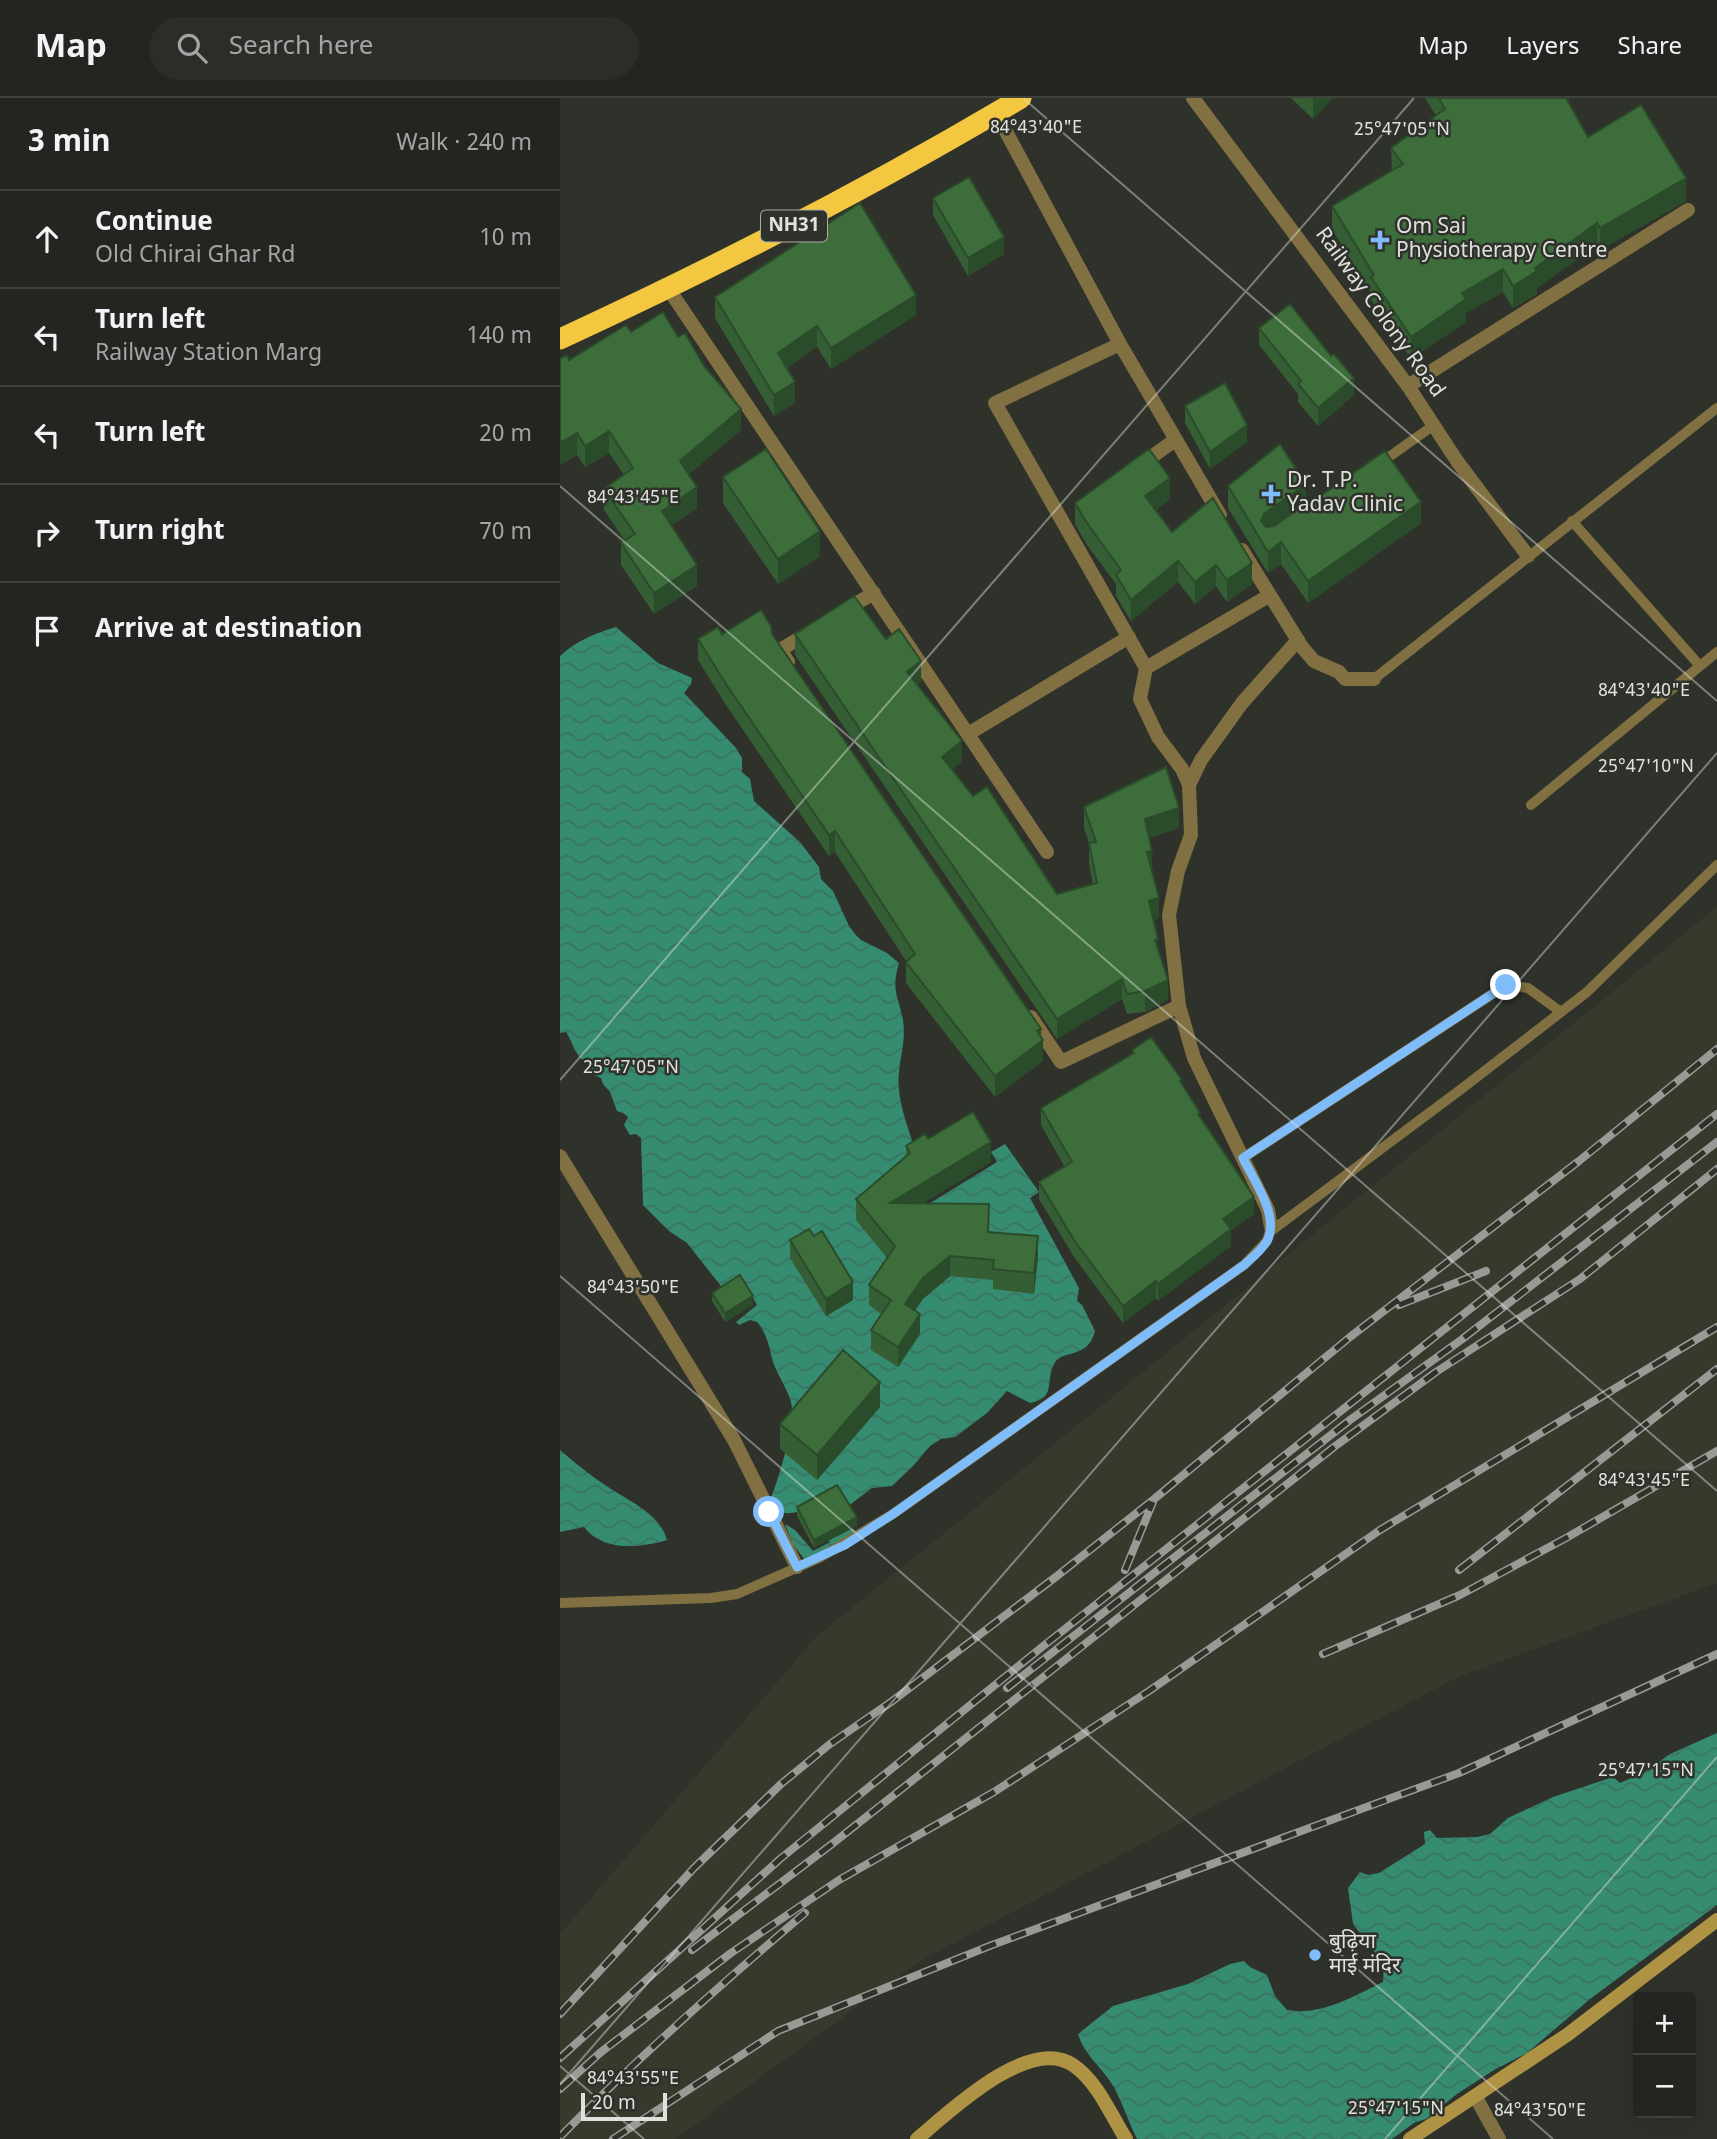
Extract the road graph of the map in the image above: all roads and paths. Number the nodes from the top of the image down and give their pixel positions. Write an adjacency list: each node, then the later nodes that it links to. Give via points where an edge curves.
1 (1021, 98): 3 (highway, NH31)
2 (1193, 98): 8 (street, Railway Colony Road)
3 (996, 113): 5 (highway, NH31, via 772,237); 7 (street)
4 (1688, 210): 8 (street)
5 (668, 288): 6 (highway, NH31); 16 (street)
6 (560, 339)
7 (1120, 344): 11 (street); 18 (street, via 995,403 1069,517)
8 (1408, 386): 10 (street, Railway Colony Road)
9 (1717, 408): 14 (lane)
10 (1434, 425): 12 (lane); 15 (street, Railway Colony Road)
11 (1175, 440): 13 (street); 17 (street)
12 (1368, 471)
13 (1130, 472)
14 (1572, 521): 15 (lane); 21 (lane)
15 (1528, 556): 24 (lane)
16 (874, 593): 23 (street, via 780,650); 25 (street)
17 (1270, 595): 19 (street); 22 (street)
18 (1129, 637): 22 (street); 25 (street)
19 (1298, 640): 24 (street, via 1314,661 1345,679); 26 (street, via 1242,703)
20 (1717, 652): 21 (lane)
21 (1700, 666): 27 (lane)
22 (1146, 668): 26 (street, via 1140,699)
23 (796, 673)
24 (1374, 679)
25 (968, 734): 28 (street)
26 (1189, 785): 31 (street, via 1191,835 1168,915)
27 (1531, 805)
28 (1047, 852)
29 (1717, 865): 32 (lane)
30 (1022, 1004): 31 (street, via 1061,1062)
31 (1178, 1006): 34 (street, via 1194,1058)
32 (1562, 1012): 34 (lane, via 1528,988 1506,985); 35 (lane)
33 (560, 1156): 36 (street, via 734,1440)
34 (1243, 1158): 35 (street, via 1268,1210)
35 (1271, 1229): 36 (lane, via 1244,1265 893,1514 845,1545)
36 (797, 1567): 37 (lane, via 737,1594 711,1598)
37 (560, 1603)
38 (1717, 1920): 39 (street, via 1567,2035)
39 (1475, 2096): 42 (street); 43 (street)
40 (917, 2139): 41 (street, via 976,2090 1043,2058 1072,2064 1085,2075)
41 (1126, 2139)
42 (1410, 2139)
43 (1499, 2139)

